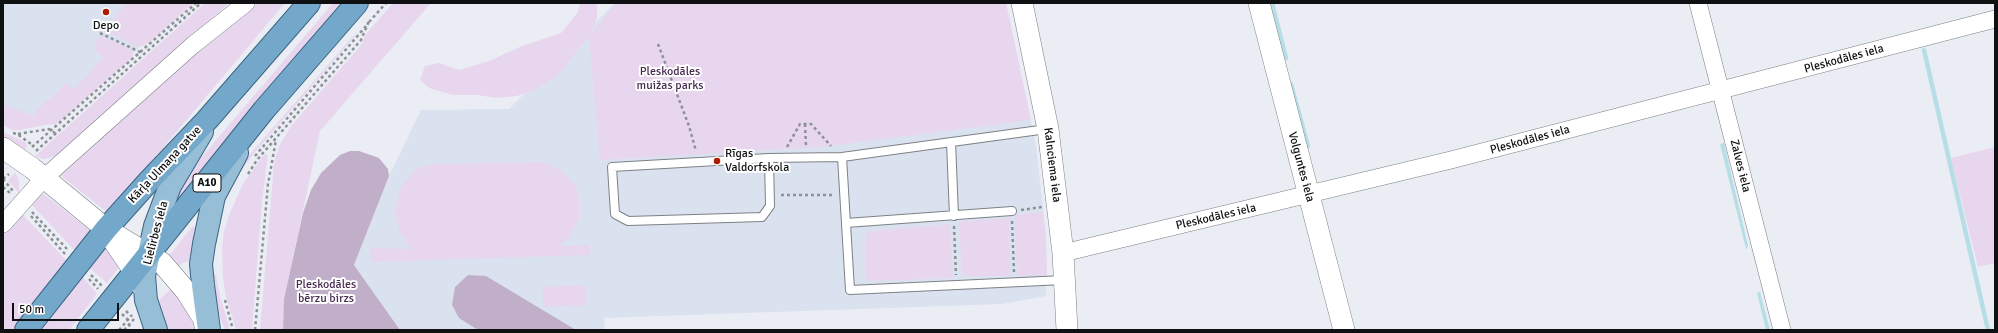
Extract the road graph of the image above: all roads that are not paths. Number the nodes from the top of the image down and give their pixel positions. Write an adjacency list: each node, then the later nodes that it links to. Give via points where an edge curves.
1 (241, 3): 8 (street)
2 (246, 3): 8 (street)
3 (309, 3): 12 (highway, Kārļa Ulmaņa gatve)
4 (357, 3): 11 (highway, A10)
5 (1022, 3): 13 (street, Kalnciema iela)
6 (1259, 3): 19 (street, Volguntes iela)
7 (1698, 3): 10 (street, Zalves iela)
8 (227, 18): 18 (street)
9 (1995, 19): 10 (street, Pleskodāles iela)
10 (1721, 90): 19 (street, Pleskodāles iela); 36 (street, Zalves iela)
11 (264, 110): 26 (highway, A10); 33 (main road, via 230,164 214,196 201,264)
12 (207, 120): 24 (highway, Kārļa Ulmaņa gatve); 26 (main road, Lielirbes iela, via 163,201)
13 (1048, 129): 14 (lane); 25 (street, Kalnciema iela)
14 (951, 142): 16 (lane); 21 (lane)
15 (3, 148): 18 (street, via 26,156)
16 (842, 157): 17 (lane); 22 (lane)
17 (769, 158): 17 (lane, via 770,206 762,217 628,221 615,214 612,167)
18 (44, 178): 23 (street); 24 (street)
19 (1309, 196): 25 (street, Pleskodāles iela); 35 (street, Volguntes iela)
20 (1012, 211): 21 (lane)
21 (954, 216): 22 (lane)
22 (846, 223): 28 (lane, via 850,290)
23 (3, 224)
24 (106, 229): 26 (street); 27 (street); 30 (highway, Kārļa Ulmaņa gatve)
25 (1063, 253): 28 (street, Kalnciema iela)
26 (150, 255): 27 (highway, A10); 29 (main road, Lielirbes iela, via 144,276); 33 (street, via 168,269 186,291)
27 (134, 271): 29 (street); 31 (highway, A10)
28 (1064, 280): 34 (street, Kalnciema iela)
29 (145, 292): 32 (main road, Lielirbes iela)
30 (26, 330)
31 (88, 330)
32 (156, 330)
33 (208, 330)
34 (1067, 330)
35 (1344, 330)
36 (1782, 330)

